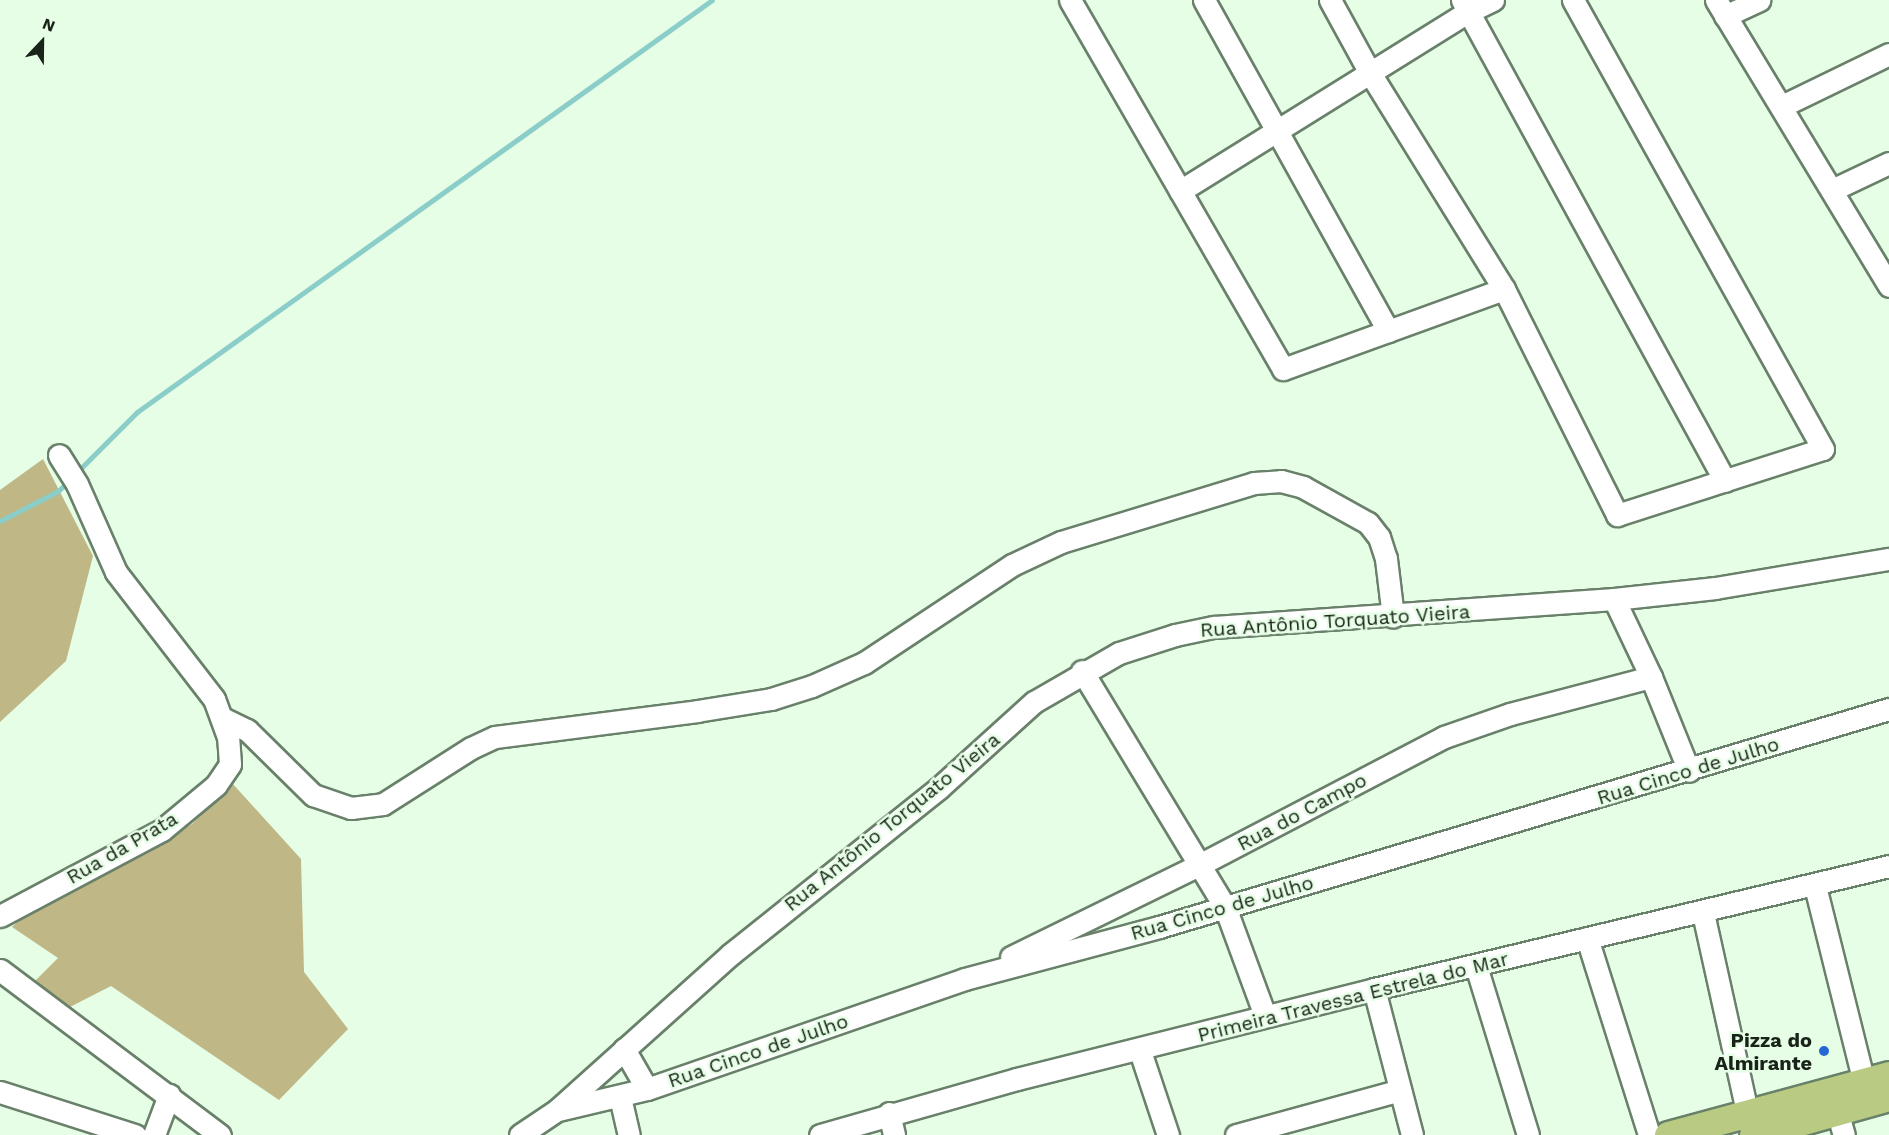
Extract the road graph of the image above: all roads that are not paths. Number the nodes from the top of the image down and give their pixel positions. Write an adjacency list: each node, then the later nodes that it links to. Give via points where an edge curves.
1 (1070, 0): 15 (street)
2 (1204, 0): 12 (street)
3 (1330, 0): 10 (street)
4 (1493, 0): 7 (street)
5 (1572, 0): 20 (street, via 1823,449)
6 (1759, 0): 8 (street)
7 (1465, 6): 10 (street); 20 (street)
8 (1721, 8): 11 (street)
9 (1889, 54): 11 (street)
10 (1370, 73): 12 (street); 17 (street)
11 (1782, 106): 14 (street)
12 (1277, 131): 15 (street); 18 (street)
13 (1889, 163): 14 (street)
14 (1832, 190): 16 (street)
15 (1180, 191): 18 (street, via 1283,369)
16 (1888, 282)
17 (1504, 289): 18 (street); 20 (street, via 1617,515)
18 (1388, 331)
19 (59, 455): 27 (street, via 77,484 116,572 203,681)
20 (1725, 481)
21 (1889, 559): 22 (street, Rua Antônio Torquato Vieira, via 1715,588)
22 (1614, 599): 23 (street, Rua Antônio Torquato Vieira); 25 (street)
23 (1393, 617): 24 (street, Rua Antônio Torquato Vieira, via 1214,627 1149,642); 27 (street, via 1386,559 1379,537 1368,523 1303,487 1265,482 1137,516 1052,546 1011,565 864,663 812,686 771,699 697,711 495,737 383,804 365,808 340,806 313,795 247,730)
24 (1082, 671): 29 (street); 41 (street, Rua Antônio Torquato Vieira, via 1034,702 939,788 731,954)
25 (1651, 677): 28 (street); 29 (street, Rua do Campo, via 1510,714 1444,737)
26 (1889, 709): 28 (street, Rua Cinco de Julho)
27 (222, 718): 34 (street, Rua da Prata, via 231,749 230,764 216,785 162,830)
28 (1689, 771): 32 (street, Rua Cinco de Julho)
29 (1201, 864): 32 (street); 38 (street, Rua do Campo)
30 (1889, 866): 31 (street, Primeira Travessa Estrela do Mar)
31 (1815, 886): 33 (street, Primeira Travessa Estrela do Mar); 43 (street)
32 (1225, 907): 38 (street, Rua Cinco de Julho); 40 (street)
33 (1702, 913): 35 (street, Primeira Travessa Estrela do Mar); 53 (street)
34 (0, 916)
35 (1587, 938): 36 (street, Primeira Travessa Estrela do Mar); 65 (street)
36 (1476, 966): 39 (street, Primeira Travessa Estrela do Mar); 64 (street)
37 (0, 970): 47 (street)
38 (965, 979): 44 (street, Rua Cinco de Julho)
39 (1374, 989): 40 (street, Primeira Travessa Estrela do Mar); 45 (street)
40 (1265, 1016): 42 (street, Primeira Travessa Estrela do Mar)
41 (624, 1049): 44 (street); 50 (street, Rua Antônio Torquato Vieira)
42 (1140, 1051): 51 (street, Primeira Travessa Estrela do Mar); 61 (street)
43 (1876, 1079): 53 (main road)
44 (647, 1089): 48 (street, Rua Cinco de Julho)
45 (1400, 1090): 62 (street); 63 (street)
46 (0, 1092): 54 (street)
47 (169, 1095): 55 (street); 56 (street)
48 (620, 1097): 50 (street, Rua Cinco de Julho); 58 (street)
49 (1889, 1097): 52 (main road)
50 (557, 1110): 57 (street, Rua Antônio Torquato Vieira)
51 (889, 1113): 59 (street, Primeira Travessa Estrela do Mar); 60 (street)
52 (1840, 1123): 53 (main road)
53 (1751, 1128): 66 (main road)
54 (135, 1135)
55 (154, 1135)
56 (220, 1135)
57 (520, 1135)
58 (629, 1135)
59 (820, 1135)
60 (894, 1135)
61 (1168, 1135)
62 (1236, 1135)
63 (1412, 1135)
64 (1528, 1135)
65 (1648, 1135)
66 (1668, 1135)

